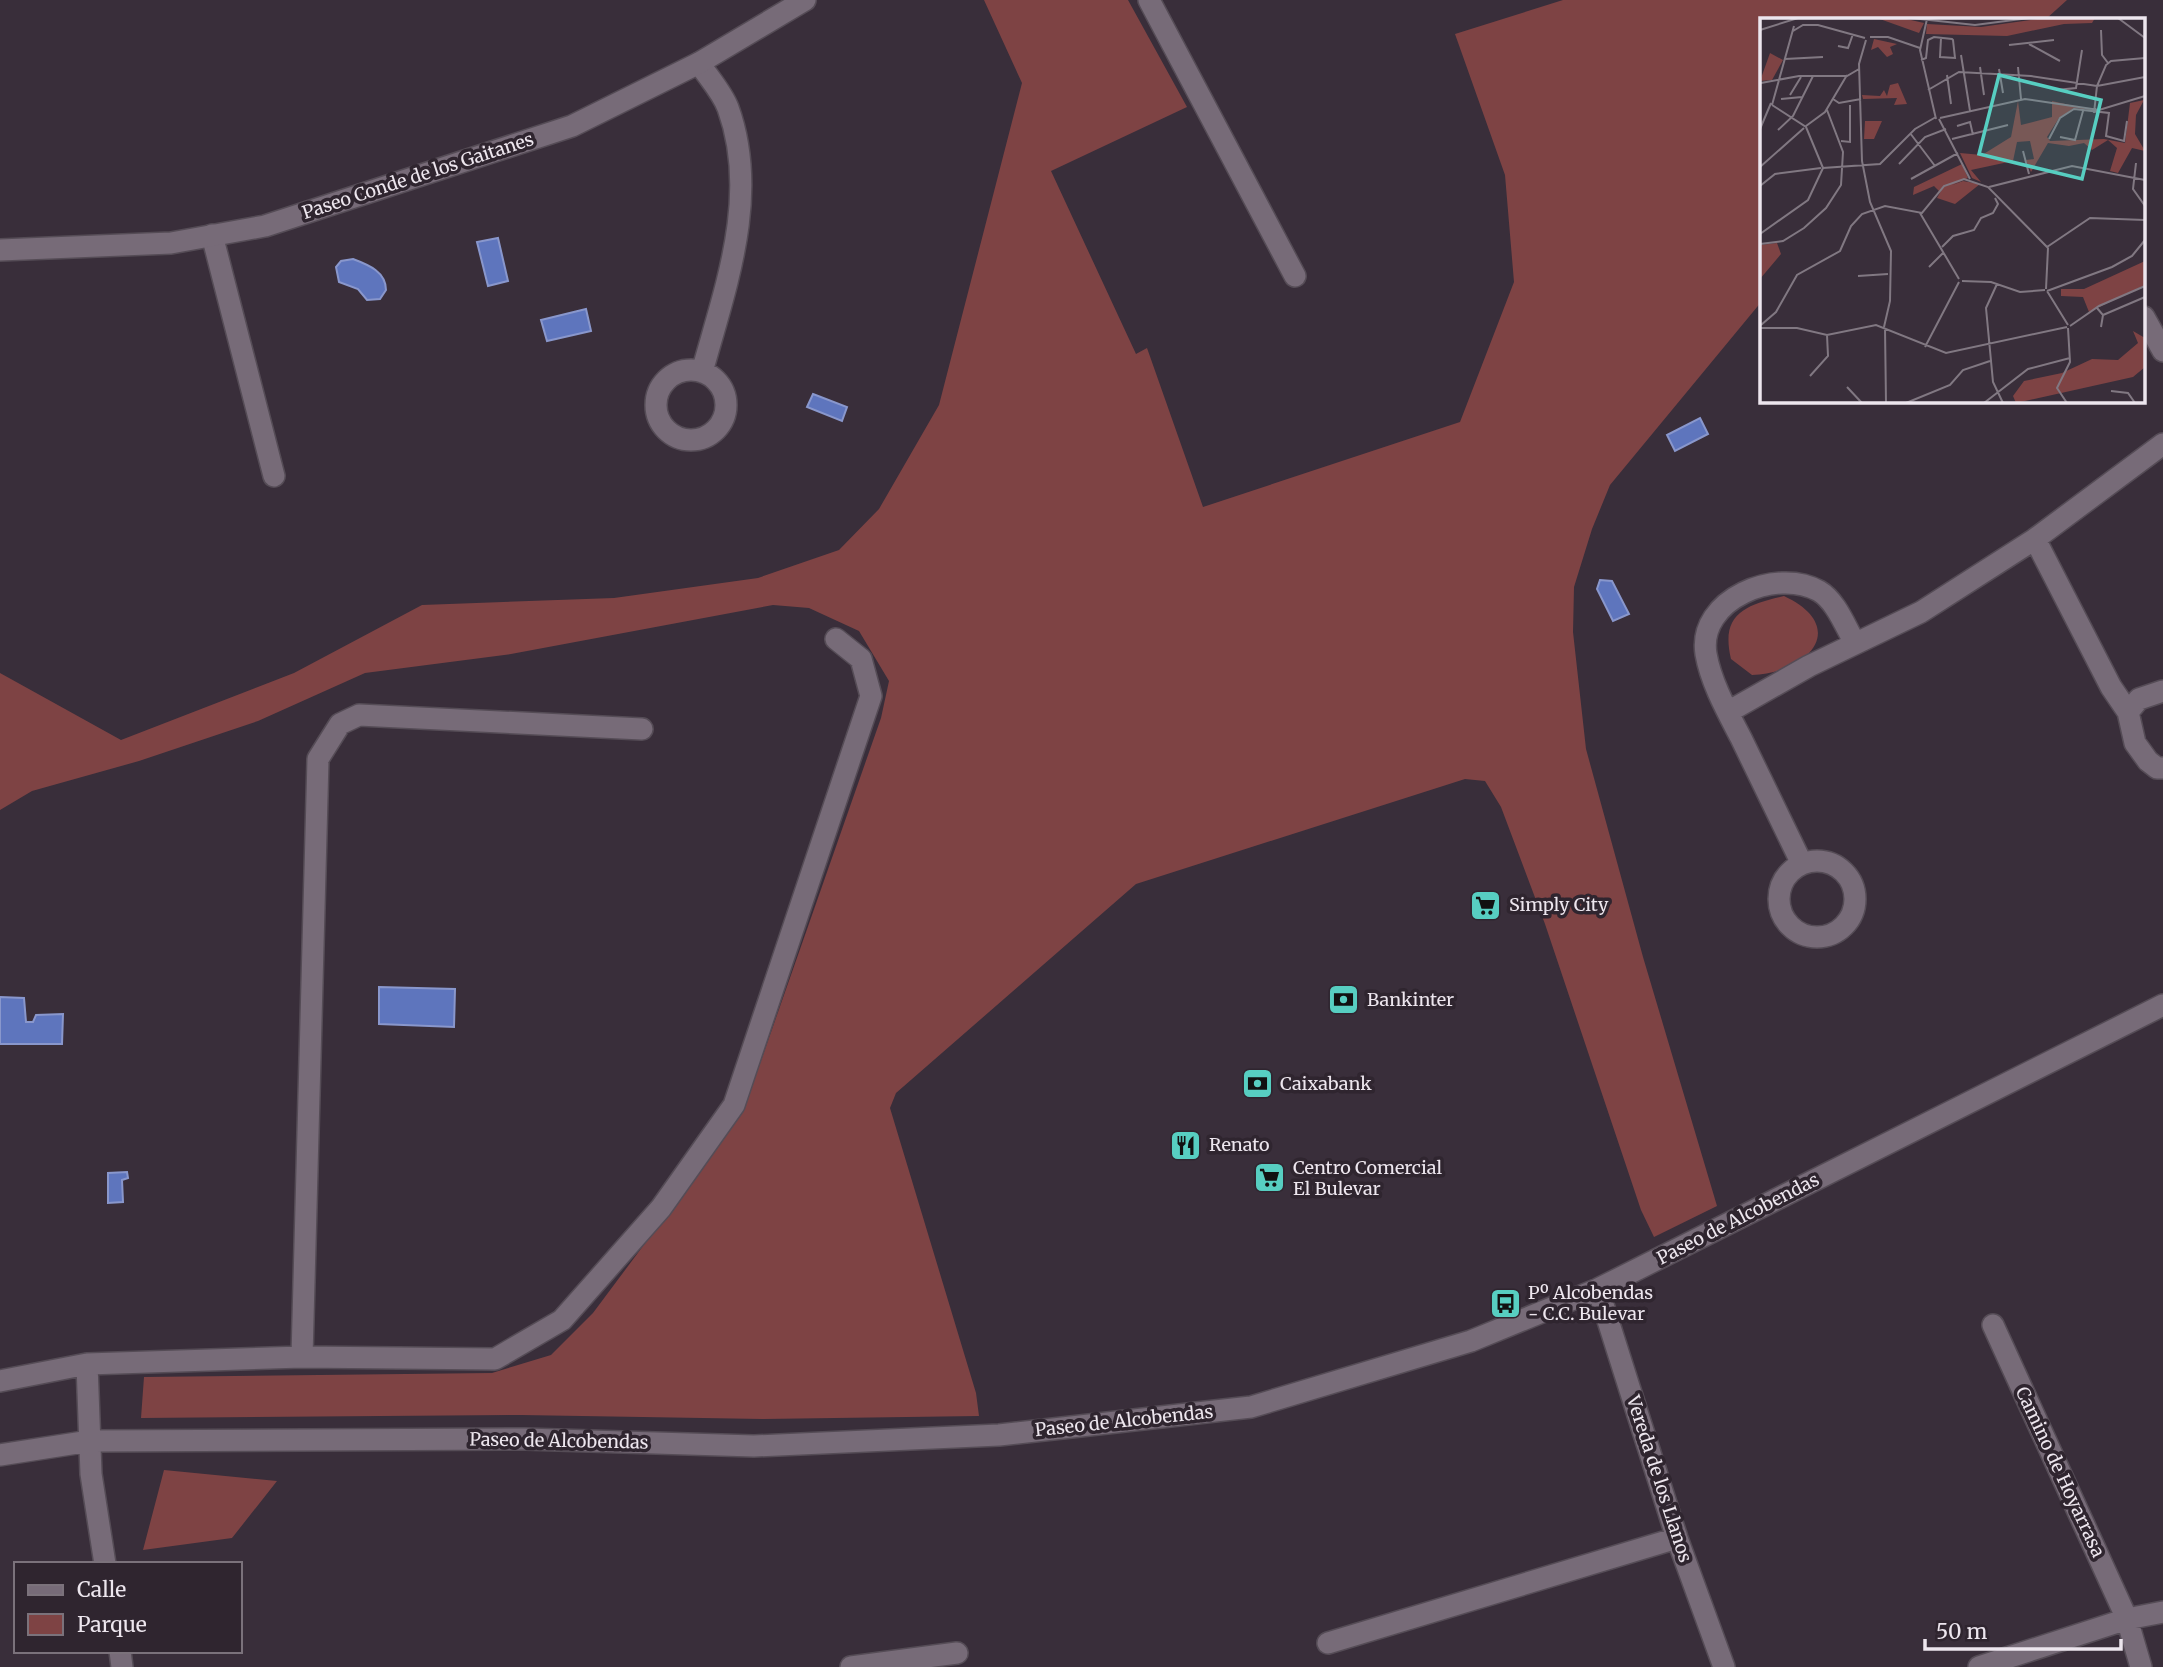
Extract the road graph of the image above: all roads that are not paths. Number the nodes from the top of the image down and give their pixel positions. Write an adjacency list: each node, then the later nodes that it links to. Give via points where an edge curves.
1 (805, 0): 3 (street, Paseo Conde de los Gaitanes)
2 (1149, 0): 6 (street)
3 (699, 63): 4 (street, Paseo Conde de los Gaitanes, via 572,126 265,226); 9 (street, via 727,105 738,141 740,202 736,250)
4 (212, 235): 5 (street, Paseo Conde de los Gaitanes, via 171,243); 11 (street)
5 (0, 250)
6 (1295, 276)
7 (2146, 321): 8 (street)
8 (2163, 351)
9 (702, 372)
10 (2163, 444): 12 (street)
11 (274, 476)
12 (2035, 539): 14 (street, via 1921,612); 17 (street)
13 (836, 639): 24 (street, via 861,659 871,696 734,1105 661,1208 562,1320 495,1359)
14 (1854, 643): 16 (street); 16 (street, via 1829,601 1803,584 1776,583 1732,599 1716,614 1707,633 1706,653)
15 (2163, 691): 17 (street, via 2139,698)
16 (1728, 712): 20 (street)
17 (2128, 712): 19 (street, via 2135,743 2148,761)
18 (642, 729): 24 (street, via 359,715 340,724 318,759)
19 (2163, 768)
20 (1802, 864)
21 (2163, 1004): 22 (street, Paseo de Alcobendas)
22 (1598, 1289): 27 (street, Paseo de Alcobendas, via 1471,1341 1251,1407 999,1434 754,1446 525,1439); 29 (street, Vereda de los Llanos)
23 (1993, 1325): 32 (street, Camino de Hoyarrasa)
24 (302, 1357): 25 (street)
25 (86, 1364): 26 (street); 27 (street)
26 (0, 1381)
27 (90, 1441): 28 (street, Paseo de Alcobendas); 30 (street)
28 (0, 1455)
29 (1677, 1538): 33 (street); 36 (street, Vereda de los Llanos)
30 (106, 1562)
31 (2163, 1612): 32 (street)
32 (2127, 1619): 37 (street); 38 (street, Camino de Hoyarrasa)
33 (1328, 1643)
34 (957, 1653): 35 (street)
35 (851, 1667)
36 (1724, 1667)
37 (1979, 1667)
38 (2141, 1667)

